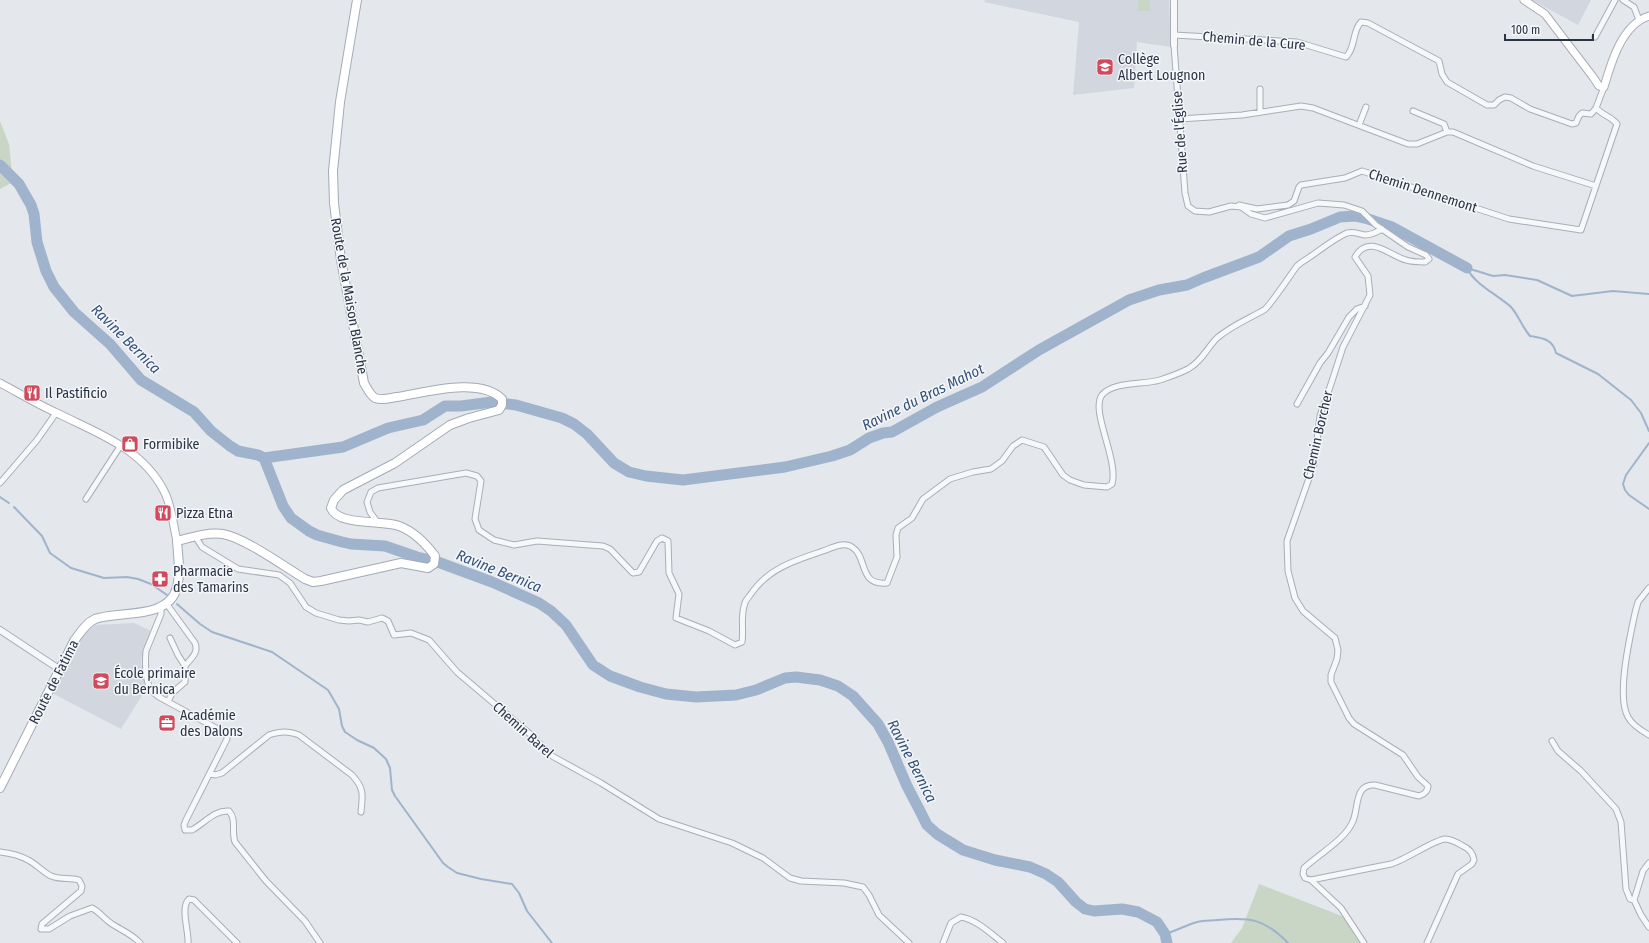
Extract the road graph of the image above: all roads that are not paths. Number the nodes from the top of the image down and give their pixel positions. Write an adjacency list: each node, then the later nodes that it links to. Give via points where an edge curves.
1 (357, 0): 31 (main road, Route de la Maison Blanche, via 340,102 334,203 341,260 364,383 373,397 381,399 446,388 474,389 497,394 502,399 499,410 450,425 395,463 343,490 332,503 333,512 340,517)
2 (1174, 0): 8 (street, Rue de l'Église)
3 (1524, 0): 11 (main road, via 1545,14 1599,86)
4 (1616, 0): 9 (street)
5 (1623, 0): 7 (street, via 1634,7)
6 (1649, 16): 7 (main road)
7 (1639, 20): 11 (main road, via 1631,27 1617,49)
8 (1174, 35): 10 (street, Rue de l'Église); 14 (street, Chemin de la Cure, via 1297,42 1346,57 1351,51 1358,26 1361,22 1368,23 1439,61 1447,82 1487,105 1494,105 1505,97 1511,98 1530,109 1572,124 1576,123 1582,113 1591,114)
9 (1595, 37)
10 (1174, 45): 17 (street, Rue de l'Église)
11 (1604, 88): 14 (street)
12 (1260, 89): 16 (street)
13 (1366, 107): 18 (street)
14 (1596, 108): 20 (street, via 1617,124)
15 (1413, 111): 19 (street, via 1444,124)
16 (1260, 112): 17 (street); 18 (street, via 1301,106)
17 (1179, 119): 21 (street, Rue de l'Église)
18 (1359, 125): 19 (street, via 1408,144 1417,144)
19 (1447, 132): 20 (street, via 1453,132 1533,166)
20 (1596, 186): 22 (street, Chemin Dennemont, via 1581,230 1510,219 1362,171 1339,180 1301,185 1294,201 1288,205 1256,209 1242,204)
21 (1185, 193): 22 (street, Chemin Dennemont, via 1188,206 1195,211 1209,212)
22 (1231, 206): 23 (street, Chemin Borcher, via 1241,207 1251,214 1265,218 1318,203 1344,205 1362,211)
23 (1382, 229): 24 (street, Chemin Borcher, via 1429,259 1425,262 1405,260 1380,247 1358,251 1355,257 1370,283 1370,295); 31 (street, via 1373,234 1356,232 1339,237 1302,262 1265,309 1217,339 1202,359 1189,368 1159,380 1110,389 1102,395 1098,404 1114,467 1112,484 1107,487 1084,485 1070,480 1063,475 1044,447 1022,440 991,469 950,478 922,499 912,518 898,528 897,557 886,583 870,579 864,571 860,557 852,547 843,544 775,570 759,584 745,603 742,642 735,645 676,618 679,594 669,573 668,541 662,538 639,572 633,573 610,549 603,546 537,541 514,545 494,540 479,530 475,519 481,481 478,476 466,473 378,488 371,492 367,502 370,512)
24 (1365, 306): 26 (street, via 1357,309 1349,318); 48 (street, Chemin Borcher, via 1343,347 1320,416 1314,464 1287,541 1288,571 1295,598 1303,611 1335,638 1338,650 1331,682 1349,718 1354,724 1403,755 1428,786 1428,790 1419,796 1370,784 1364,786 1359,794 1353,822 1344,834 1304,868 1305,878)
25 (0, 383): 27 (main road)
26 (1297, 404)
27 (56, 413): 28 (main road); 29 (street, via 37,440)
28 (121, 445): 30 (street); 33 (main road, via 146,465 163,490)
29 (0, 483)
30 (86, 499)
31 (378, 522): 32 (main road, Route de la Maison Blanche, via 407,530 428,547 434,556 434,564 428,568 401,563 313,582 241,540 223,534)
32 (194, 536): 33 (main road, Route de la Maison Blanche); 55 (street, Chemin Barel, via 202,547 238,569 279,575 290,583 306,607 316,613 344,620 368,622 382,618 388,621 394,634 411,633 429,640 457,672 552,756 659,819 732,843 763,858 790,878 863,887 879,915)
33 (177, 541): 35 (main road, via 177,588 173,597)
34 (1649, 588): 41 (street, via 1638,602 1635,613 1624,702 1628,717)
35 (163, 604): 38 (street, via 174,614 197,648); 39 (main road, Route de Fatima, via 131,615 103,617 89,623 81,630); 40 (street, via 146,651 145,664 151,690)
36 (0, 630): 39 (street)
37 (170, 638): 38 (street)
38 (185, 666): 40 (street, via 185,682 172,693)
39 (59, 669): 44 (main road, Route de Fatima)
40 (168, 702): 43 (street, via 227,734)
41 (1649, 735)
42 (1552, 741): 49 (street, via 1558,751 1581,771 1616,809 1621,822 1626,889 1628,897)
43 (210, 773): 45 (street, via 222,773 269,735 290,732 299,735 358,781 363,790); 54 (street, via 186,820 185,830 192,830 216,812 229,811 234,820 232,835 235,842 266,881 305,921)
44 (0, 788)
45 (361, 812)
46 (0, 852): 51 (street, via 26,859 58,879 79,880 81,890 42,924 41,928 49,929 70,916 92,908)
47 (1649, 863): 49 (street, via 1643,871)
48 (1311, 880): 58 (street, via 1341,908); 59 (street, via 1402,861 1445,839 1466,847 1473,854 1474,860 1458,874)
49 (1634, 900): 50 (street)
50 (1649, 927)
51 (140, 943)
52 (188, 943): 53 (street, via 184,908 189,899 194,900)
53 (237, 943)
54 (320, 943)
55 (909, 943)
56 (943, 943): 57 (street, via 951,923 961,917 969,919)
57 (1003, 943)
58 (1364, 943)
59 (1427, 943)

